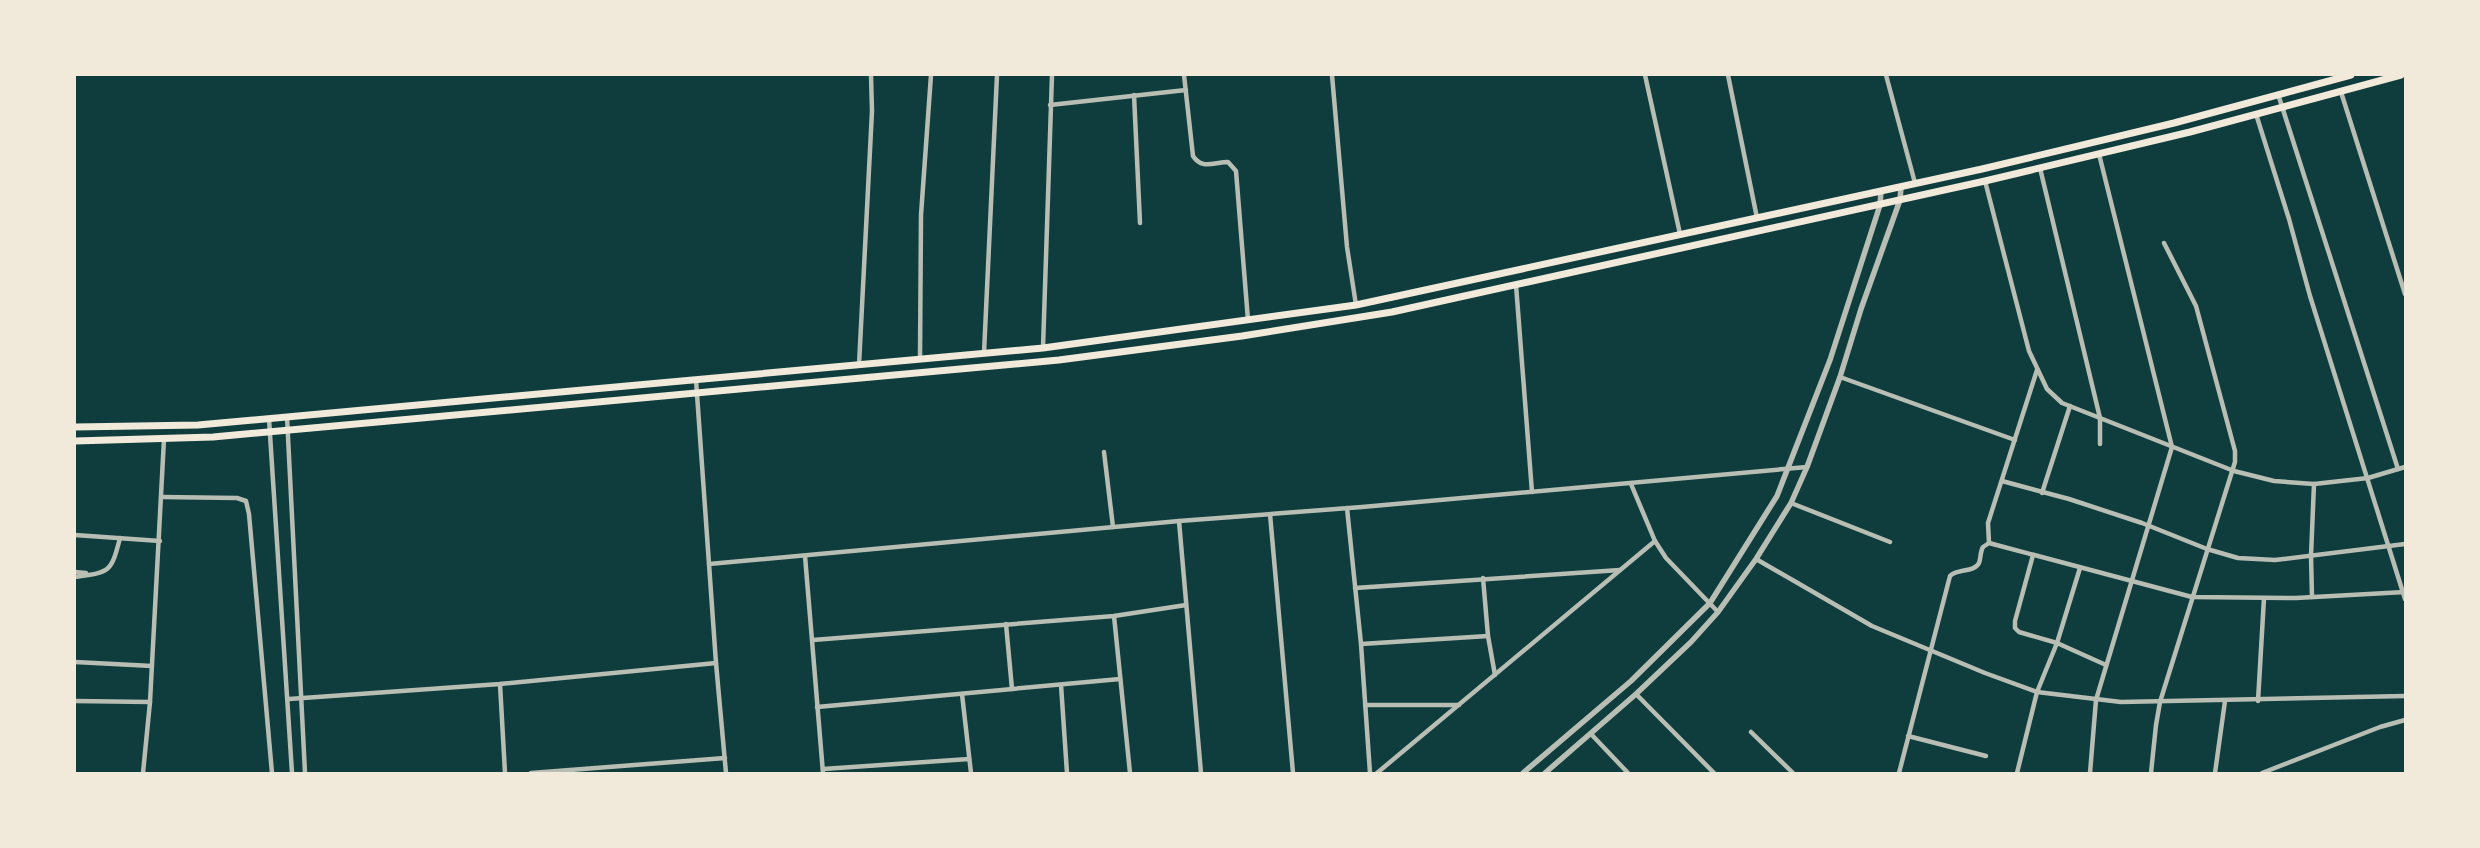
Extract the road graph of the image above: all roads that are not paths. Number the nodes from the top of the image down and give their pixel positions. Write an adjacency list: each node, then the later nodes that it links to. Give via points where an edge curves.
1 (871, 75): 38 (street)
2 (931, 75): 37 (street, via 921,215)
3 (997, 75): 36 (street)
4 (1052, 75): 16 (street)
5 (1184, 75): 12 (street)
6 (1332, 75): 33 (street, via 1347,247)
7 (1645, 75): 29 (street)
8 (1728, 75): 27 (street)
9 (1886, 75): 22 (street)
10 (2350, 75): 14 (main road)
11 (2401, 75): 13 (main road)
12 (1186, 90): 15 (street); 34 (street, via 1194,156 1204,165 1228,162 1236,171)
13 (2341, 92): 17 (main road); 32 (street)
14 (2278, 94): 17 (street); 22 (main road, via 2174,123)
15 (1134, 95): 16 (street); 28 (street)
16 (1050, 105): 35 (street)
17 (2282, 107): 18 (main road); 58 (street)
18 (2256, 114): 19 (main road); 61 (street)
19 (2099, 154): 20 (main road); 54 (street)
20 (2040, 168): 21 (main road); 46 (street)
21 (1985, 181): 25 (main road); 39 (street, via 2022,330)
22 (1915, 183): 23 (main road)
23 (1901, 187): 24 (main road); 25 (street)
24 (1881, 191): 26 (street); 27 (main road)
25 (1900, 200): 26 (main road); 40 (street)
26 (1880, 205): 31 (main road); 59 (street, via 1830,360)
27 (1758, 218): 29 (main road)
28 (1140, 223)
29 (1680, 234): 33 (main road)
30 (2164, 243): 60 (street, via 2196,306 2235,452)
31 (1516, 285): 42 (main road, via 1392,312 1107,355); 65 (street)
32 (2405, 294)
33 (1356, 305): 34 (main road)
34 (1248, 322): 35 (main road)
35 (1043, 348): 36 (main road)
36 (984, 353): 37 (main road)
37 (920, 359): 38 (main road)
38 (860, 365): 41 (main road)
39 (2037, 370): 43 (street, via 2047,389); 51 (street)
40 (1840, 377): 51 (street); 56 (street)
41 (696, 380): 42 (street); 44 (main road)
42 (697, 392): 48 (main road); 87 (street)
43 (2070, 406): 46 (street); 66 (street)
44 (287, 417): 45 (main road); 48 (street)
45 (269, 418): 47 (main road, via 164,427); 49 (street)
46 (2100, 418): 53 (street); 54 (street)
47 (75, 428)
48 (289, 430): 49 (main road); 124 (street)
49 (269, 432): 50 (main road); 125 (street)
50 (164, 439): 52 (main road); 67 (street)
51 (2015, 440): 62 (street)
52 (75, 441)
53 (2100, 444)
54 (2172, 447): 60 (street); 72 (street)
55 (1104, 452): 73 (street)
56 (1807, 467): 59 (street); 68 (street)
57 (2405, 467): 58 (street)
58 (2398, 469): 61 (street)
59 (1786, 470): 63 (street); 101 (street, via 1768,514)
60 (2234, 471): 64 (street, via 2274,481); 82 (street)
61 (2368, 478): 64 (street); 81 (street)
62 (2002, 482): 66 (street); 79 (street, via 1988,522)
63 (1631, 484): 65 (street); 76 (street)
64 (2314, 484): 85 (street)
65 (1532, 492): 69 (street)
66 (2042, 493): 72 (street)
67 (162, 497): 77 (street); 145 (street, via 237,498 246,501)
68 (1791, 503): 78 (street); 86 (street)
69 (1347, 508): 70 (street); 95 (street)
70 (1270, 514): 71 (street); 156 (street)
71 (1179, 521): 73 (street); 102 (street)
72 (2147, 525): 82 (street); 94 (street)
73 (1113, 527): 84 (street)
74 (75, 535): 75 (street)
75 (120, 538): 77 (street); 91 (street, via 114,564)
76 (1655, 541): 89 (street); 101 (street, via 1666,558)
77 (160, 542): 114 (street)
78 (1890, 542)
79 (1989, 543): 83 (street); 110 (street, via 1983,547 1979,563 1974,568 1954,571 1950,576)
80 (2405, 544): 81 (street)
81 (2389, 547): 85 (street); 96 (street)
82 (2207, 549): 85 (street, via 2258,561); 97 (street)
83 (2033, 555): 88 (street); 109 (street, via 2015,628)
84 (804, 556): 87 (street); 107 (street)
85 (2311, 556): 98 (street)
86 (1756, 559): 103 (street); 110 (street, via 1845,612)
87 (709, 564): 112 (street)
88 (2080, 568): 94 (street); 109 (street)
89 (1620, 570): 93 (street); 115 (street)
90 (75, 572): 91 (street)
91 (95, 574): 92 (street)
92 (75, 577)
93 (1483, 578): 95 (street); 106 (street)
94 (2131, 582): 97 (street); 113 (street)
95 (1355, 588): 108 (street)
96 (2404, 592): 98 (street); 100 (street)
97 (2192, 597): 99 (street); 131 (street)
98 (2312, 597): 99 (street)
99 (2264, 598): 129 (street)
100 (2405, 599)
101 (1710, 603): 103 (street); 159 (street, via 1631,681)
102 (1186, 605): 104 (street); 155 (street)
103 (1718, 612): 122 (street)
104 (1114, 616): 105 (street); 116 (street)
105 (1006, 624): 107 (street); 119 (street)
106 (1488, 636): 108 (street); 115 (street)
107 (813, 640): 134 (street)
108 (1361, 644): 132 (street)
109 (2057, 644): 113 (street); 120 (street)
110 (1930, 651): 120 (street); 138 (street)
111 (75, 662): 114 (street)
112 (716, 663): 117 (street); 140 (street)
113 (2106, 665): 127 (street)
114 (152, 666): 130 (street)
115 (1495, 675): 133 (street)
116 (1120, 680): 118 (street); 154 (street)
117 (500, 684): 124 (street); 148 (street)
118 (1061, 685): 119 (street); 153 (street)
119 (1012, 689): 121 (street)
120 (2037, 692): 127 (street); 165 (street)
121 (962, 694): 134 (street); 141 (street)
122 (1636, 694): 137 (street); 162 (street)
123 (2405, 696): 129 (street)
124 (303, 697): 125 (street); 147 (street)
125 (289, 699): 146 (street)
126 (75, 700): 130 (street)
127 (2096, 700): 131 (street); 166 (street)
128 (2225, 701): 129 (street); 131 (street); 168 (street)
129 (2258, 701)
130 (150, 702): 144 (street)
131 (2160, 702): 167 (street)
132 (1365, 704): 133 (street); 157 (street)
133 (1459, 705): 158 (street)
134 (817, 707): 143 (street)
135 (2405, 720): 169 (street)
136 (1751, 732): 163 (street)
137 (1591, 734): 160 (street); 161 (street)
138 (1908, 736): 139 (street); 164 (street)
139 (1986, 756)
140 (725, 758): 142 (street); 151 (street)
141 (969, 759): 143 (street); 152 (street)
142 (630, 766): 149 (street); 150 (street)
143 (823, 771)
144 (144, 773)
145 (272, 773)
146 (292, 773)
147 (305, 773)
148 (505, 773)
149 (531, 773)
150 (630, 773)
151 (726, 773)
152 (971, 773)
153 (1067, 773)
154 (1130, 773)
155 (1201, 773)
156 (1293, 773)
157 (1370, 773)
158 (1377, 773)
159 (1523, 773)
160 (1545, 773)
161 (1628, 773)
162 (1714, 773)
163 (1793, 773)
164 (1899, 773)
165 (2017, 773)
166 (2090, 773)
167 (2151, 773)
168 (2215, 773)
169 (2262, 773)

